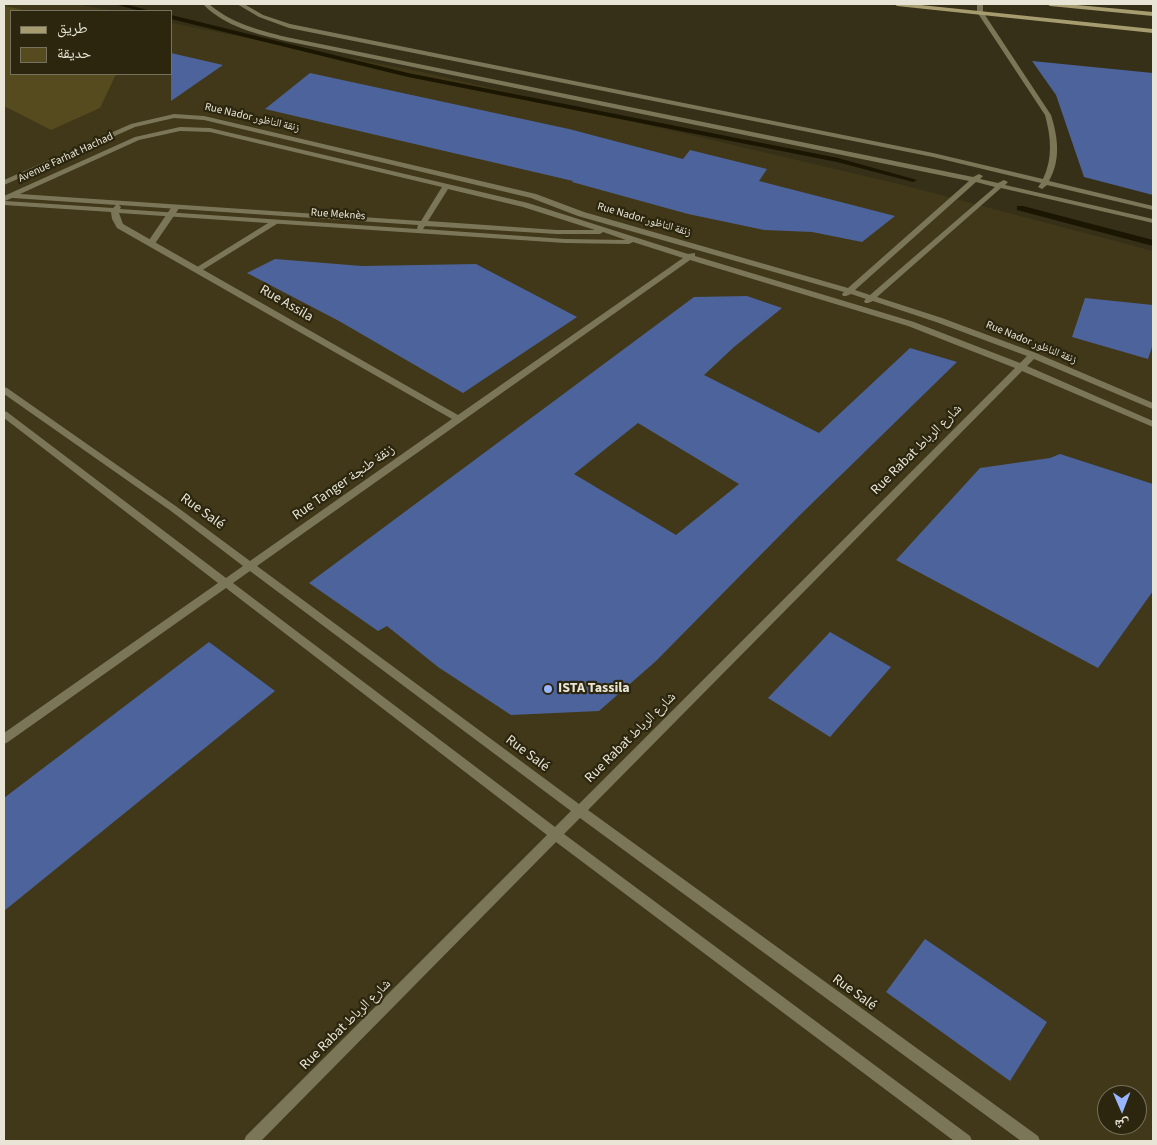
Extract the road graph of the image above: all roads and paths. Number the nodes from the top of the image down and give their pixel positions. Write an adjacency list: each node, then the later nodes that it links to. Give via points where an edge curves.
1 (206, 4): 13 (street, via 235,24 286,39)
2 (240, 4): 11 (street, via 289,26)
3 (897, 4): 6 (street)
4 (980, 4): 6 (street)
5 (1050, 4): 7 (street)
6 (980, 12): 8 (street); 14 (street, via 1048,115 1055,148)
7 (1153, 14)
8 (1153, 31)
9 (116, 132): 15 (street, Avenue Farhat Hachad); 29 (street, Rue Nador زنقة الناظور, via 163,117 204,118 533,196)
10 (137, 138): 17 (street, Rue Nador زنقة الناظور, via 180,128 210,130); 19 (street, Avenue Farhat Hachad)
11 (989, 168): 12 (street); 13 (street)
12 (1014, 174): 14 (street); 16 (street)
13 (976, 180): 16 (street); 38 (street)
14 (1046, 181): 18 (street); 23 (street)
15 (4, 183)
16 (1000, 185): 18 (street); 39 (street)
17 (446, 187): 28 (street); 31 (street, Rue Nador زنقة الناظور, via 541,210)
18 (1037, 194): 26 (street)
19 (6, 197): 21 (street, Rue Meknès)
20 (4, 203): 24 (street, Rue Meknès)
21 (119, 204): 22 (street, Rue Meknès); 24 (street)
22 (176, 207): 25 (street); 28 (street, Rue Meknès)
23 (1153, 208)
24 (114, 212): 25 (street, Rue Meknès); 34 (street, Rue Assila, via 120,226)
25 (170, 215): 27 (street, Rue Meknès); 34 (street)
26 (1153, 221)
27 (276, 222): 30 (street, Rue Meknès); 37 (street)
28 (423, 223): 30 (street); 31 (street, Rue Meknès)
29 (636, 229): 31 (street, Rue Meknès); 32 (street, Rue Nador زنقة الناظور)
30 (418, 231): 33 (street, Rue Meknès, via 565,241)
31 (608, 232): 33 (street, Rue Nador زنقة الناظور)
32 (671, 240): 33 (street, Rue Meknès); 35 (street, Rue Nador زنقة الناظور)
33 (637, 242): 36 (street, Rue Nador زنقة الناظور)
34 (151, 243): 37 (street, Rue Assila)
35 (701, 248): 36 (street, Rue Tanger زنقة طنجة); 38 (street, Rue Nador زنقة الناظور)
36 (688, 258): 40 (street, Rue Nador زنقة الناظور); 47 (street, Rue Tanger زنقة طنجة)
37 (198, 269): 47 (street, Rue Assila)
38 (849, 291): 39 (street, Rue Nador زنقة الناظور); 40 (street)
39 (871, 298): 41 (street); 42 (street, Rue Nador زنقة الناظور)
40 (837, 302): 41 (street, Rue Nador زنقة الناظور)
41 (860, 308): 43 (street, Rue Nador زنقة الناظور, via 911,324)
42 (1033, 355): 43 (street, Rue Rabat شارع الرباط); 45 (street, Rue Nador زنقة الناظور)
43 (1021, 367): 48 (street, Rue Nador زنقة الناظور); 52 (street, Rue Rabat شارع الرباط)
44 (4, 390): 49 (street, Rue Salé)
45 (1153, 406)
46 (4, 414): 50 (street)
47 (459, 419): 49 (street, Rue Tanger زنقة طنجة)
48 (1153, 424)
49 (250, 566): 50 (street, Rue Tanger زنقة طنجة); 52 (street, Rue Salé)
50 (225, 584): 51 (street, Rue Tanger زنقة طنجة); 53 (street)
51 (4, 739)
52 (579, 811): 53 (street, Rue Rabat شارع الرباط); 56 (street, Rue Salé)
53 (556, 835): 54 (street, Rue Rabat شارع الرباط); 55 (street)
54 (251, 1141)
55 (965, 1141)
56 (1033, 1141)

